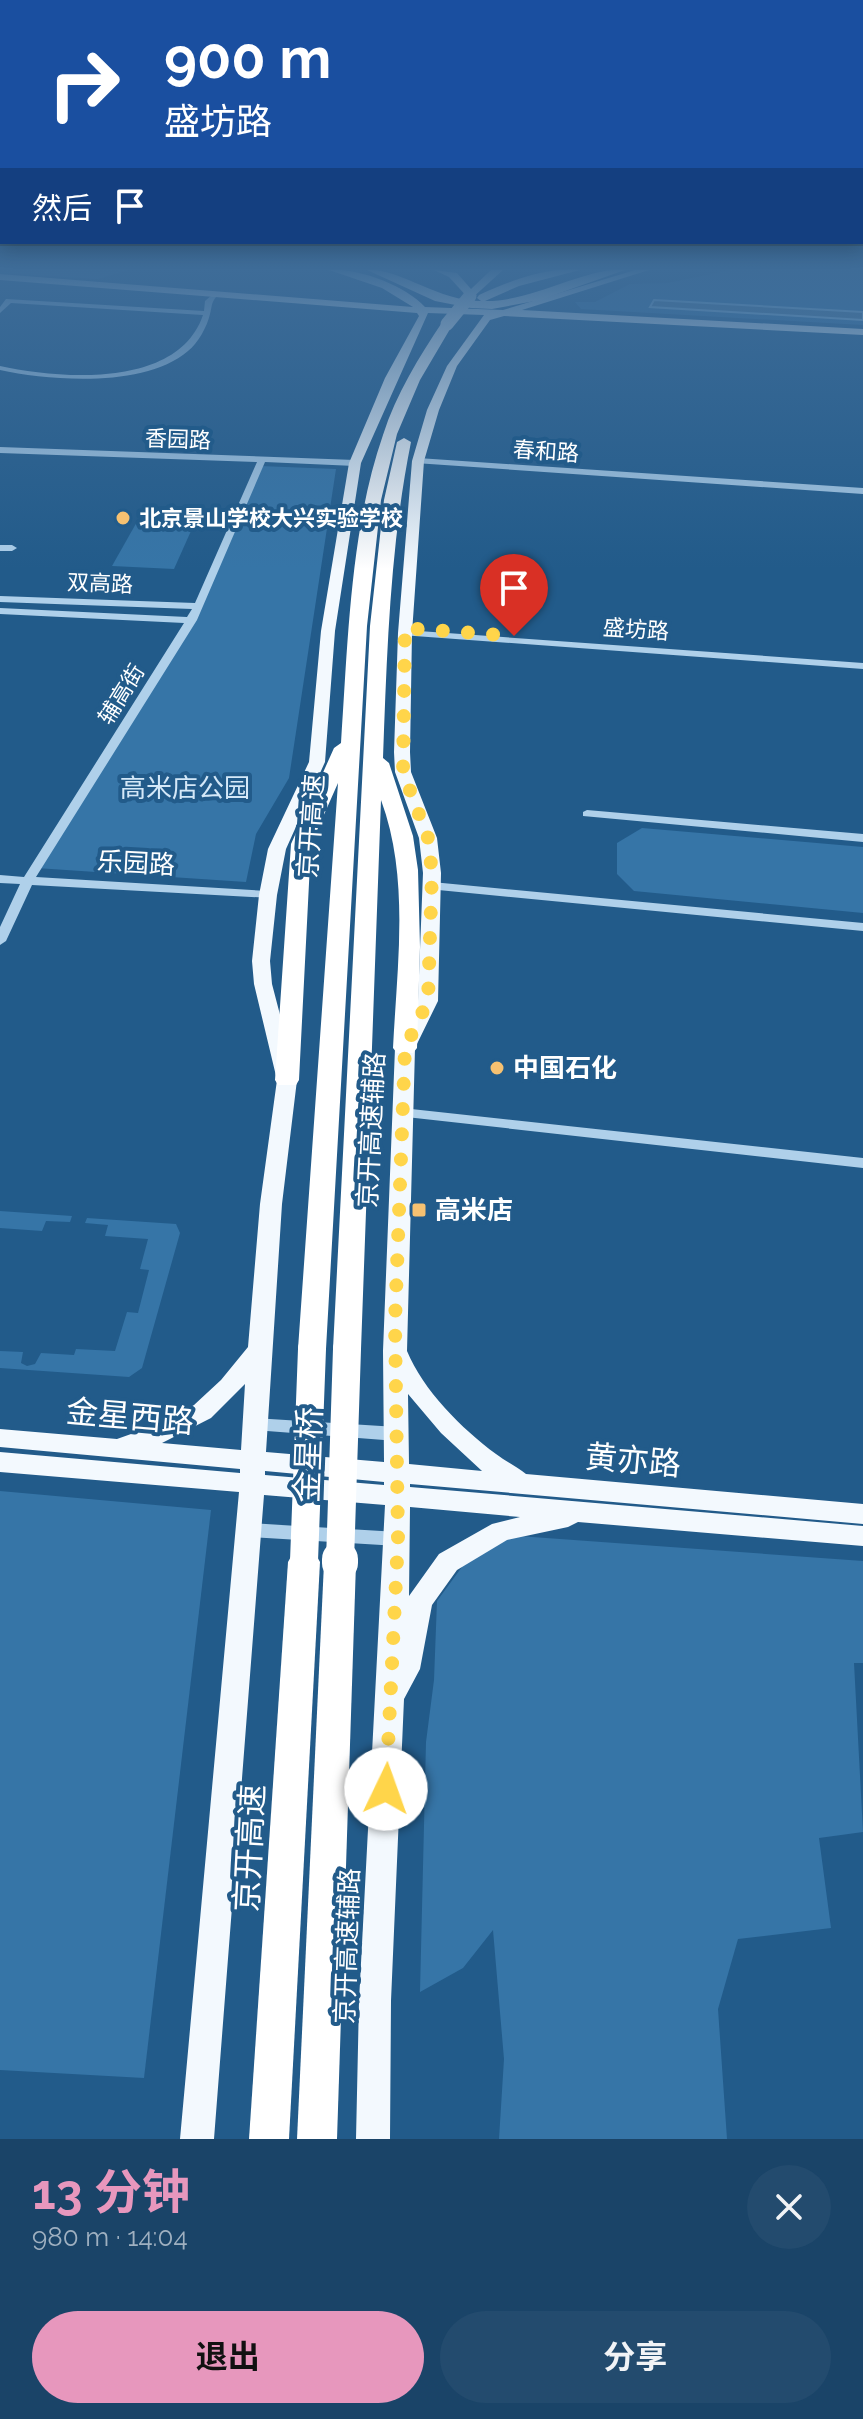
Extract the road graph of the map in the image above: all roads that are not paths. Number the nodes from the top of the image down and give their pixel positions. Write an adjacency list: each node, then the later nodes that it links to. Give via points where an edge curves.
1 (14, 370): 2 (street, via 68,377)
2 (128, 370)
3 (395, 370): 8 (main road)
4 (434, 370): 19 (highway, 京开高速, via 406,434 392,500)
5 (450, 370): 9 (main road, 京开高速辅路)
6 (0, 450): 7 (street, 香园路)
7 (262, 460): 8 (street, 香园路); 14 (street, 辅高街)
8 (355, 463): 25 (main road, via 328,631 317,762 277,849)
9 (418, 463): 10 (street, 春和路); 17 (main road, 京开高速辅路)
10 (863, 491)
11 (0, 548): 12 (street)
12 (12, 548)
13 (0, 599): 14 (street, 双高路)
14 (199, 606): 16 (street, 辅高街)
15 (0, 611): 16 (street, 双高路)
16 (192, 620): 23 (street, 辅高街)
17 (405, 630): 18 (street, 盛坊路); 24 (main road, 京开高速辅路, via 403,772 428,838)
18 (863, 664)
19 (362, 731): 28 (highway, via 405,842); 29 (highway, via 301,844); 33 (highway, 京开高速); 34 (highway, 京开高速)
20 (587, 814): 21 (street)
21 (863, 838)
22 (0, 879): 23 (street, 乐园路)
23 (28, 881): 25 (street, 乐园路); 27 (street, 辅高街)
24 (432, 886): 26 (street); 28 (main road, 京开高速辅路, via 428,1001)
25 (268, 895): 29 (main road, via 263,984)
26 (863, 927)
27 (0, 941)
28 (405, 1048): 30 (main road, 京开高速辅路)
29 (287, 1080): 32 (main road)
30 (402, 1113): 31 (street); 35 (main road, 京开高速辅路)
31 (863, 1163)
32 (259, 1349): 36 (main road); 39 (main road, via 223,1397 199,1415 168,1432)
33 (312, 1349): 49 (highway, 金星桥, bridge)
34 (347, 1349): 53 (highway, 金星桥, bridge)
35 (395, 1351): 37 (main road, 京开高速辅路); 43 (main road, via 406,1376 472,1449 499,1473)
36 (254, 1424): 37 (street); 41 (main road)
37 (397, 1434): 42 (main road, 京开高速辅路)
38 (0, 1438): 39 (main road, 金星西路)
39 (115, 1448): 41 (main road, 金星西路)
40 (0, 1462): 41 (main road, 金星西路)
41 (253, 1472): 42 (main road); 46 (main road)
42 (397, 1484): 43 (main road, 黄亦路); 44 (main road, 黄亦路); 48 (main road, 京开高速辅路)
43 (531, 1485): 45 (main road, 黄亦路)
44 (593, 1512): 47 (main road, 黄亦路); 50 (main road, via 501,1531 448,1562 419,1602 406,1669)
45 (863, 1514)
46 (248, 1530): 48 (street); 51 (main road)
47 (863, 1536)
48 (398, 1539): 50 (main road, 京开高速辅路)
49 (304, 1562): 52 (highway, 京开高速)
50 (390, 1697): 54 (main road, 京开高速辅路)
51 (197, 2139)
52 (269, 2139)
53 (317, 2139)
54 (373, 2139)

